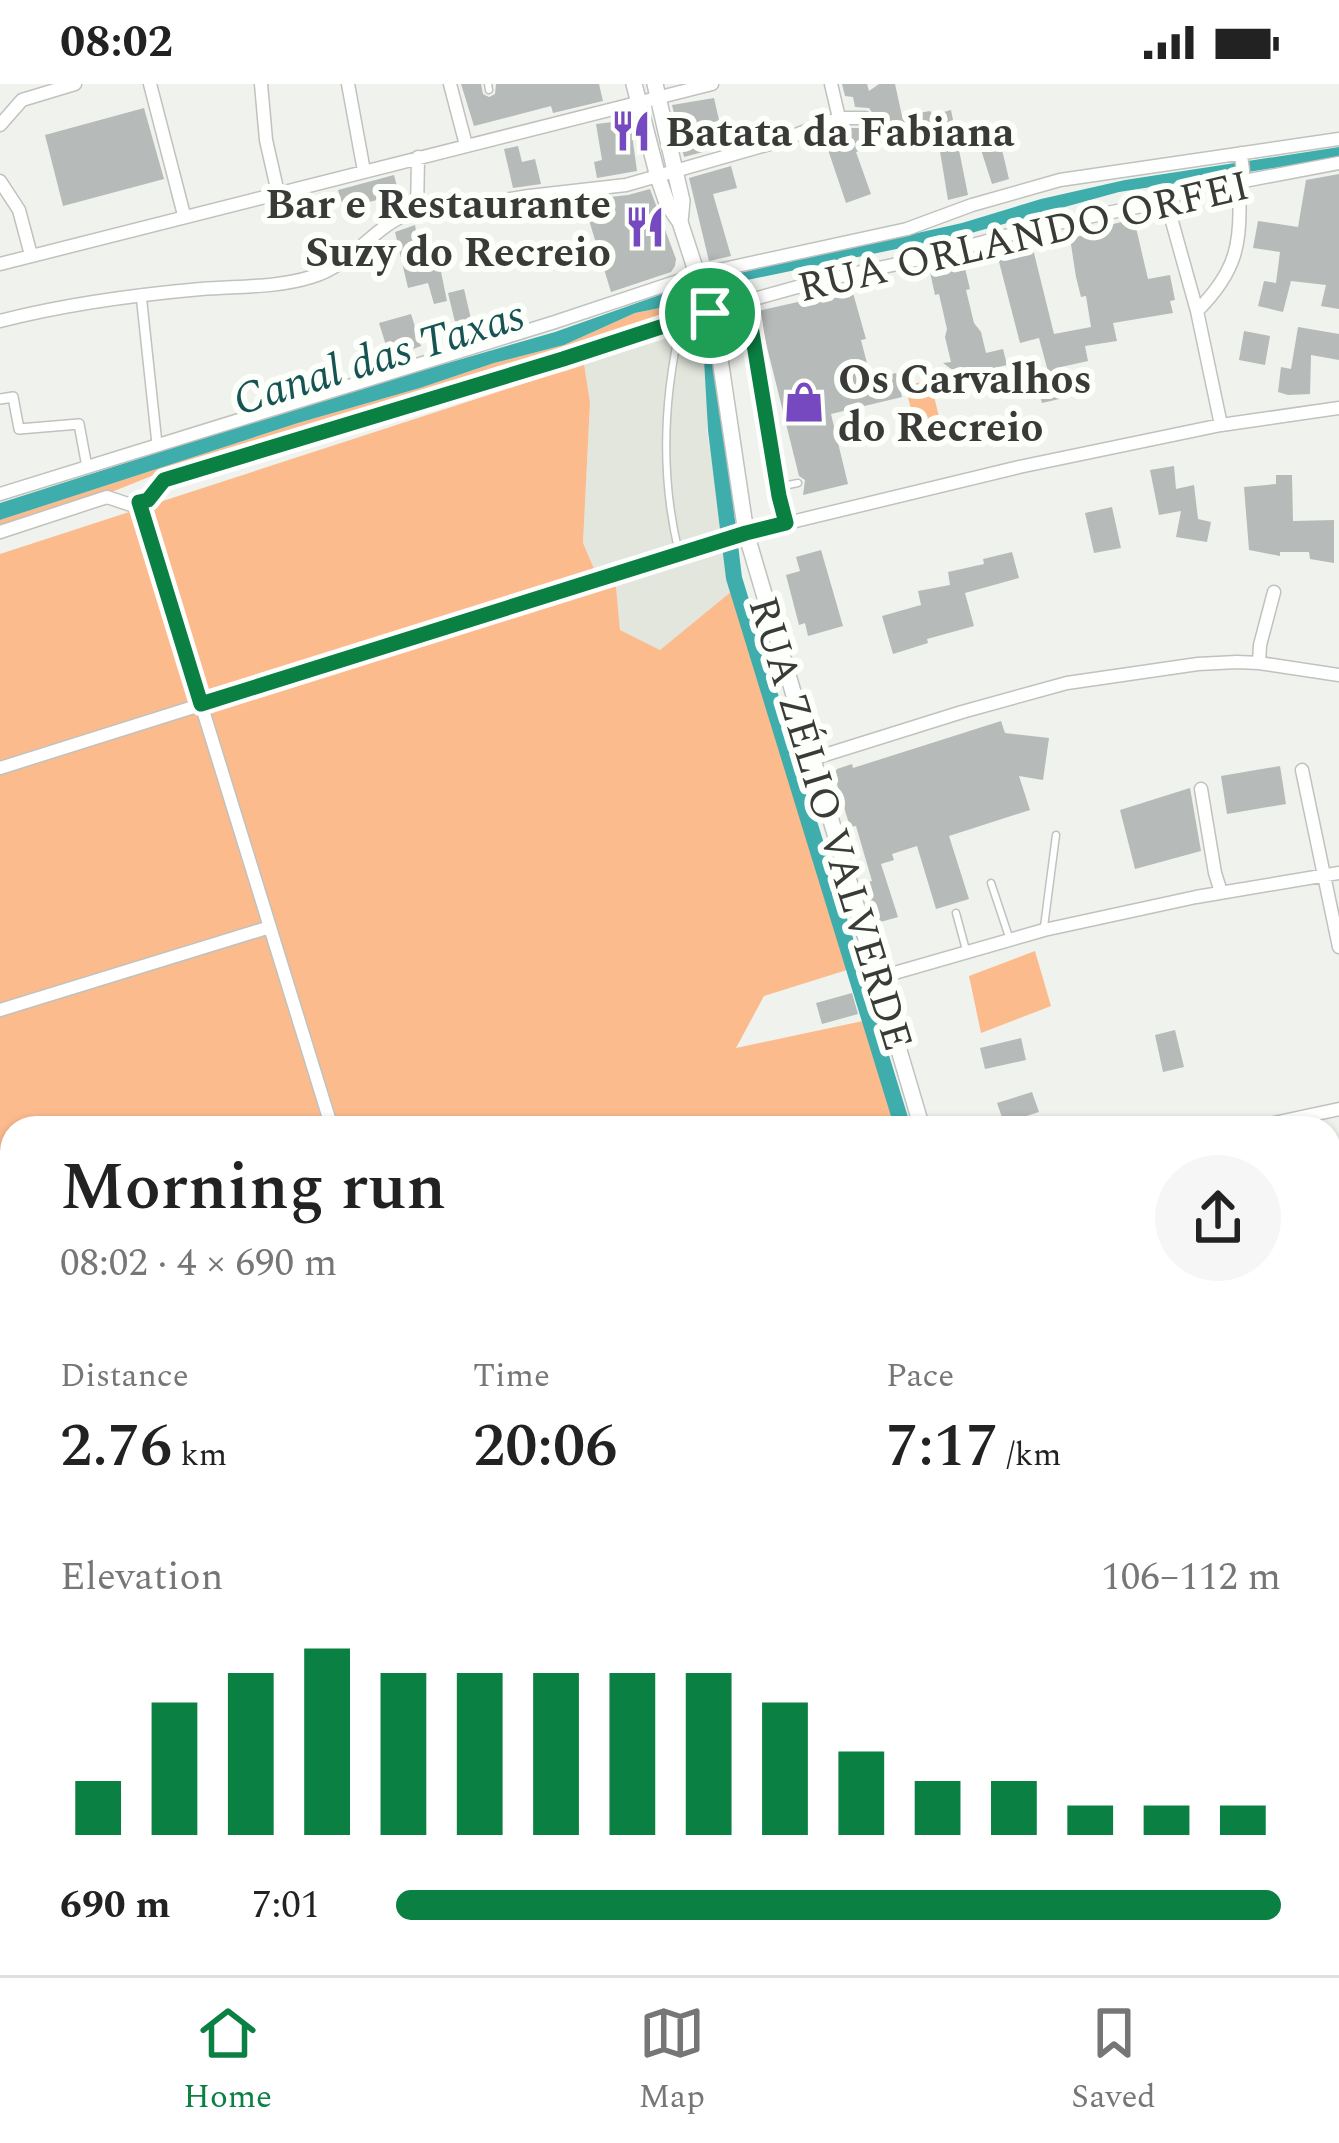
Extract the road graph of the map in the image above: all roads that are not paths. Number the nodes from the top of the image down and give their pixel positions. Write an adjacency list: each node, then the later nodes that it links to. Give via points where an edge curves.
1 (75, 84): 13 (street, via 22,100)
2 (149, 84): 27 (street)
3 (262, 84): 24 (street)
4 (348, 84): 19 (street)
5 (450, 84): 15 (street)
6 (634, 84): 10 (street)
7 (712, 84): 9 (street)
8 (831, 84): 11 (street)
9 (657, 91): 10 (street); 20 (street)
10 (639, 102): 15 (street); 21 (street)
11 (839, 118): 12 (street); 20 (street)
12 (865, 118)
13 (0, 125)
14 (1339, 139): 16 (street)
15 (466, 146): 17 (street)
16 (1241, 156): 22 (street); 31 (street, via 1060,180 907,229)
17 (418, 157): 19 (street); 26 (street)
18 (1339, 163): 22 (street, RUA ORLANDO ORFEI)
19 (364, 171): 24 (street)
20 (676, 172): 21 (street); 28 (street)
21 (658, 177): 26 (street); 28 (street)
22 (1241, 179): 25 (street, RUA ORLANDO ORFEI); 35 (street, via 1234,260)
23 (0, 181): 29 (street, via 19,210)
24 (278, 193): 27 (street)
25 (1166, 200): 33 (street, RUA ORLANDO ORFEI); 35 (street)
26 (417, 213): 32 (street, via 311,277)
27 (184, 215): 29 (street)
28 (680, 222): 31 (street, RUA ZÉLIO VALVERDE)
29 (31, 255): 30 (street)
30 (0, 264)
31 (697, 277): 34 (street, RUA ZÉLIO VALVERDE); 41 (street)
32 (141, 294): 37 (street); 41 (street)
33 (747, 302): 34 (street, RUA ORLANDO ORFEI); 44 (lane)
34 (708, 309): 36 (street, RUA ORLANDO ORFEI); 49 (street, RUA ZÉLIO VALVERDE)
35 (1197, 311): 40 (street)
36 (682, 320): 46 (street, RUA ORLANDO ORFEI, via 164,480); 50 (lane, via 665,437)
37 (0, 321)
38 (0, 399): 42 (street, via 13,397 19,429 79,424)
39 (1339, 408): 40 (street)
40 (1221, 425): 47 (street)
41 (157, 445): 42 (street)
42 (87, 467): 45 (street)
43 (798, 483): 44 (lane)
44 (778, 487): 47 (lane)
45 (0, 494)
46 (139, 502): 48 (street, via 107,497); 54 (street)
47 (786, 523): 49 (street)
48 (0, 532)
49 (746, 533): 50 (street); 55 (street, RUA ZÉLIO VALVERDE)
50 (679, 554): 54 (street)
51 (1274, 592): 52 (street)
52 (1259, 663): 53 (street); 55 (street, via 1067,683)
53 (1339, 674)
54 (201, 704): 56 (street); 64 (street)
55 (812, 759): 69 (street, RUA ZÉLIO VALVERDE)
56 (0, 768)
57 (1302, 770): 60 (street)
58 (1201, 789): 62 (street)
59 (1056, 836): 65 (lane)
60 (1332, 874): 62 (street); 67 (street)
61 (991, 883): 66 (lane)
62 (1221, 892): 65 (street)
63 (956, 913): 68 (lane)
64 (270, 927): 70 (street); 72 (street)
65 (1044, 930): 66 (street)
66 (1010, 940): 68 (street)
67 (1339, 947)
68 (966, 952): 69 (street)
69 (877, 978): 73 (street, RUA ZÉLIO VALVERDE)
70 (0, 1010)
71 (1339, 1108): 74 (street)
72 (328, 1116)
73 (918, 1116)
74 (1304, 1116)

